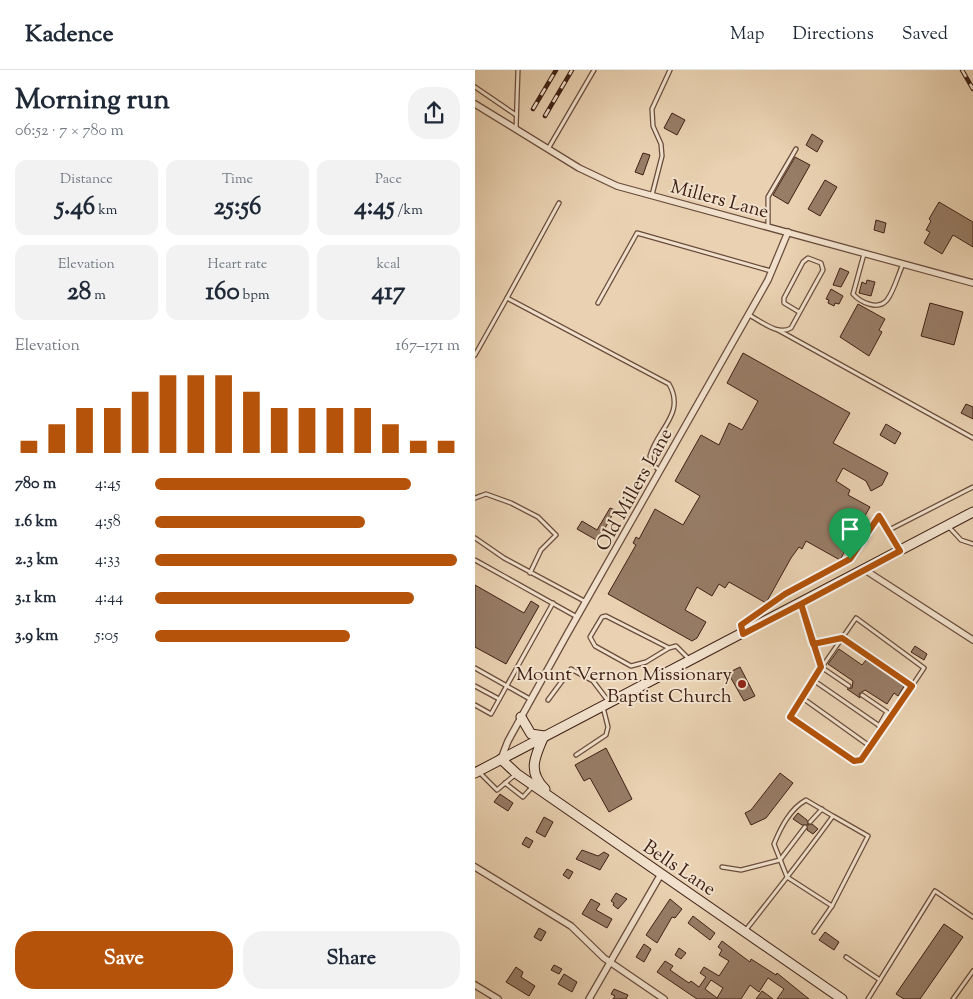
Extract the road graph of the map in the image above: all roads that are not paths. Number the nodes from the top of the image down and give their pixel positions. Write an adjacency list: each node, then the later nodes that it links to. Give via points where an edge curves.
1 (517, 70): 6 (lane)
2 (594, 70): 8 (lane)
3 (670, 70): 10 (lane, via 652,109 653,126 662,156)
4 (475, 87): 6 (lane)
5 (475, 104): 7 (street, Millers Lane)
6 (517, 115): 7 (lane)
7 (517, 130): 8 (street, Millers Lane)
8 (548, 149): 10 (street, Millers Lane, via 595,176)
9 (796, 149): 12 (lane, via 768,197)
10 (651, 196): 12 (street, Millers Lane)
11 (559, 203): 18 (lane)
12 (768, 227): 13 (street, Millers Lane)
13 (789, 232): 14 (street, Millers Lane); 16 (street, Old Millers Lane)
14 (864, 253): 15 (street, Millers Lane); 15 (lane, via 853,294 858,300 871,305 887,301)
15 (903, 264): 17 (street, Millers Lane)
16 (772, 271): 19 (lane, via 637,233); 21 (street, Old Millers Lane)
17 (973, 283)
18 (507, 298): 23 (lane); 25 (lane, via 669,384 675,395 675,406 650,456 651,463)
19 (598, 303)
20 (799, 312): 20 (lane, via 823,270 821,263 808,258 784,298 784,303); 22 (lane, via 791,328)
21 (749, 314): 22 (lane); 25 (street, Old Millers Lane)
22 (778, 330): 24 (lane)
23 (475, 355)
24 (973, 438)
25 (661, 472): 37 (street, Old Millers Lane)
26 (973, 487): 30 (lane)
27 (475, 498): 36 (lane, via 486,494 511,502 538,517 556,535 541,550)
28 (973, 512): 29 (main road)
29 (947, 526): 32 (lane, via 961,540); 33 (main road)
30 (889, 531): 33 (lane); 41 (lane, via 879,516 850,559 778,599 741,625)
31 (475, 538): 36 (lane)
32 (973, 544)
33 (900, 551): 35 (main road)
34 (475, 560): 38 (lane)
35 (865, 570): 39 (main road); 43 (street)
36 (531, 573): 37 (lane)
37 (586, 602): 40 (street, Old Millers Lane)
38 (553, 603): 40 (lane); 51 (lane)
39 (801, 604): 41 (main road); 44 (lane)
40 (577, 617): 57 (street, Old Millers Lane)
41 (743, 634): 46 (main road)
42 (842, 638): 44 (lane); 47 (lane); 53 (lane); 53 (lane, via 856,618 924,668)
43 (973, 640)
44 (813, 644): 47 (lane)
45 (669, 648): 45 (lane, via 606,616 590,637 595,646 631,666 646,662); 46 (lane, via 677,646)
46 (691, 661): 60 (main road)
47 (821, 667): 49 (lane); 52 (lane)
48 (475, 668): 51 (lane)
49 (813, 680): 55 (lane); 62 (lane)
50 (475, 686): 56 (lane)
51 (507, 686): 56 (lane); 57 (lane)
52 (849, 686)
53 (912, 686): 63 (lane)
54 (862, 695): 62 (lane, via 887,712)
55 (801, 697): 65 (lane); 65 (lane, via 791,712 790,717 794,720 854,761 861,760)
56 (499, 699): 59 (lane, via 491,714)
57 (531, 700): 61 (street, Old Millers Lane)
58 (548, 700): 60 (lane, via 571,669 593,680)
59 (475, 705)
60 (606, 705): 64 (main road); 66 (lane, via 606,735)
61 (521, 717): 64 (main road, via 531,734); 67 (street, Old Millers Lane)
62 (879, 726): 63 (lane)
63 (884, 729): 65 (lane)
64 (544, 736): 67 (main road); 72 (main road, via 533,770 537,782)
65 (871, 747)
66 (575, 755)
67 (501, 759): 68 (main road); 69 (main road, Bells Lane)
68 (477, 772): 70 (lane, via 497,790)
69 (517, 774): 70 (lane); 71 (main road, Bells Lane)
70 (505, 784): 71 (lane, via 523,797)
71 (534, 786): 72 (main road, Bells Lane)
72 (559, 803): 80 (main road, Bells Lane)
73 (822, 809): 74 (lane); 75 (lane); 77 (lane, via 806,800 797,805 774,844)
74 (833, 816): 81 (lane); 82 (lane, via 868,836)
75 (810, 822)
76 (805, 828): 77 (lane)
77 (780, 860): 79 (lane, via 741,870); 81 (lane)
78 (475, 867): 87 (street, via 571,926)
79 (722, 868)
80 (661, 874): 84 (main road, Bells Lane); 87 (street)
81 (787, 877): 82 (lane); 84 (lane)
82 (832, 906): 85 (lane)
83 (973, 917): 89 (lane, via 935,891)
84 (745, 931): 94 (main road, Bells Lane)
85 (814, 932)
86 (846, 957): 89 (lane)
87 (610, 962): 92 (street); 93 (street)
88 (973, 971): 96 (lane)
89 (880, 980): 95 (lane)
90 (475, 985): 91 (street)
91 (498, 999)
92 (589, 999)
93 (664, 999)
94 (843, 999)
95 (868, 999)
96 (953, 999)

